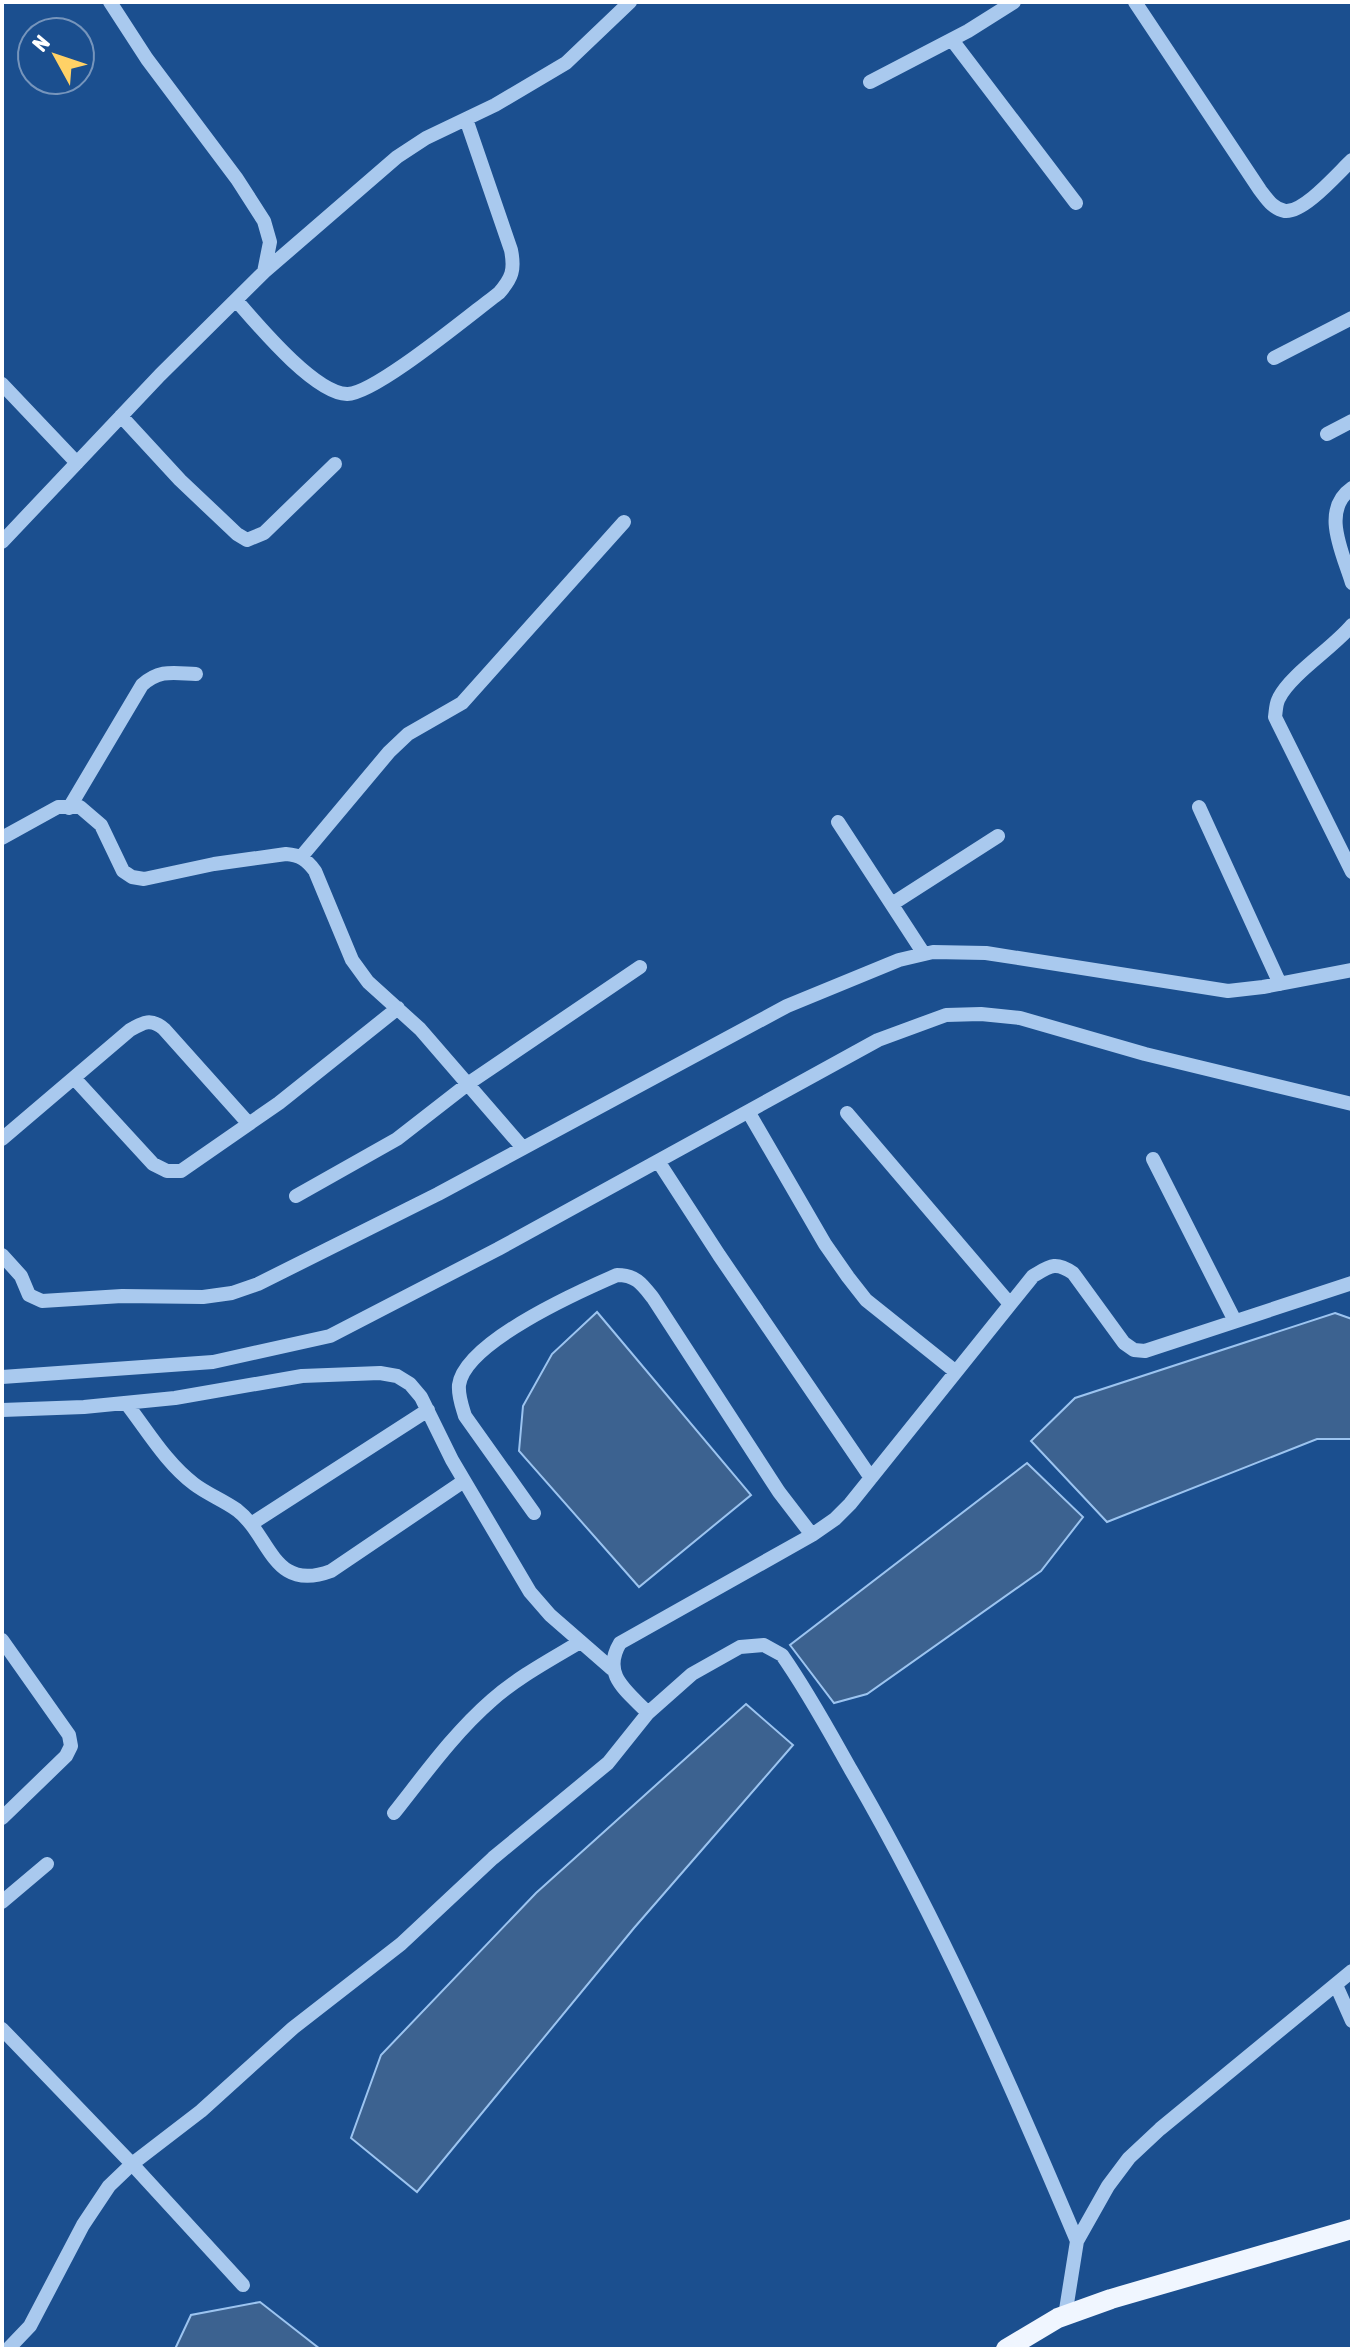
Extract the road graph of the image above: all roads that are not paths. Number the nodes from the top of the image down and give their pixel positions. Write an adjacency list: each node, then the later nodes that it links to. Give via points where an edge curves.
1 (110, 2): 10 (street, via 264,221 270,242)
2 (630, 2): 7 (street, via 566,63)
3 (1014, 2): 5 (street)
4 (1135, 2): 8 (street, via 1273,206 1298,208)
5 (952, 40): 6 (street); 9 (street)
6 (870, 82)
7 (466, 119): 10 (street, via 397,157); 11 (street, via 511,250 511,279 499,293 372,387 345,394 306,372)
8 (1352, 160)
9 (1076, 203)
10 (264, 272): 11 (street)
11 (236, 300): 15 (street)
12 (1352, 318): 13 (street)
13 (1274, 358)
14 (2, 384): 18 (street)
15 (121, 416): 18 (street); 19 (street, via 180,480 247,540 264,533)
16 (1352, 421): 17 (street)
17 (1327, 434)
18 (77, 463): 22 (street)
19 (335, 464)
20 (1352, 488): 23 (street, via 1336,510 1335,528)
21 (624, 522): 31 (street, via 462,703 408,734 389,752)
22 (2, 542)
23 (1352, 583)
24 (1352, 625): 32 (street, via 1288,686 1275,717)
25 (196, 674): 27 (street, via 153,675 142,685)
26 (1199, 807): 37 (street)
27 (69, 808): 30 (street, via 58,807); 31 (street, via 80,807 93,816 123,871 132,877 286,854)
28 (838, 822): 33 (street)
29 (998, 836): 33 (street)
30 (2, 838)
31 (301, 857): 38 (street, via 315,871 352,960)
32 (1352, 872)
33 (892, 904): 34 (street)
34 (924, 954): 37 (street, via 986,953 1203,989); 46 (street, via 787,1006)
35 (640, 967): 40 (street)
36 (1352, 970): 37 (street)
37 (1280, 984)
38 (398, 1008): 40 (street); 44 (street)
39 (74, 1078): 44 (street, via 142,1153 167,1171 181,1171); 44 (street, via 130,1030 156,1022); 45 (street)
40 (469, 1083): 46 (street); 49 (street, via 397,1139)
41 (1352, 1104): 42 (street, via 1020,1018 981,1014 946,1015 891,1035)
42 (749, 1113): 48 (street); 54 (street, via 825,1244 866,1300)
43 (847, 1113): 52 (street)
44 (249, 1124)
45 (2, 1139)
46 (523, 1148): 50 (street, via 232,1293 42,1301 29,1295)
47 (1153, 1159): 53 (street)
48 (658, 1161): 55 (street, via 330,1336 213,1362); 59 (street)
49 (296, 1196)
50 (2, 1255)
51 (1352, 1283): 53 (street)
52 (1010, 1304): 53 (street, via 1033,1276 1061,1265 1134,1350); 54 (street)
53 (1235, 1321)
54 (956, 1372): 59 (street)
55 (2, 1377)
56 (126, 1403): 57 (street); 58 (street, via 302,1376 380,1373 410,1384); 62 (street, via 175,1468)
57 (2, 1410)
58 (428, 1410): 60 (street); 62 (street)
59 (871, 1478): 63 (street, via 835,1519)
60 (464, 1481): 62 (street, via 318,1576 286,1570 271,1558); 65 (street, via 530,1592)
61 (534, 1513): 63 (street, via 465,1416 459,1383 469,1363 498,1339 557,1302 626,1275 641,1282 653,1298)
62 (251, 1524)
63 (812, 1535): 67 (street, via 620,1643)
64 (2, 1640): 66 (street)
65 (580, 1642): 67 (street); 69 (street, via 492,1699)
66 (8, 1660): 70 (street, via 69,1735 71,1746)
67 (612, 1669): 68 (street)
68 (648, 1713): 77 (street, via 608,1763 493,1858 401,1944); 79 (street, via 692,1674 740,1647 764,1645 782,1655 873,1808 951,1955)
69 (394, 1813)
70 (2, 1818)
71 (47, 1864): 72 (street)
72 (2, 1902)
73 (1352, 1971): 74 (street)
74 (1336, 1985): 75 (street); 79 (street, via 1129,2158)
75 (1352, 2021)
76 (2, 2029): 77 (street)
77 (132, 2164): 80 (street); 82 (street, via 109,2186 30,2326)
78 (1352, 2229): 81 (main road)
79 (1077, 2241): 81 (street)
80 (243, 2285)
81 (1065, 2316): 83 (main road)
82 (8, 2349)
83 (1006, 2349)

